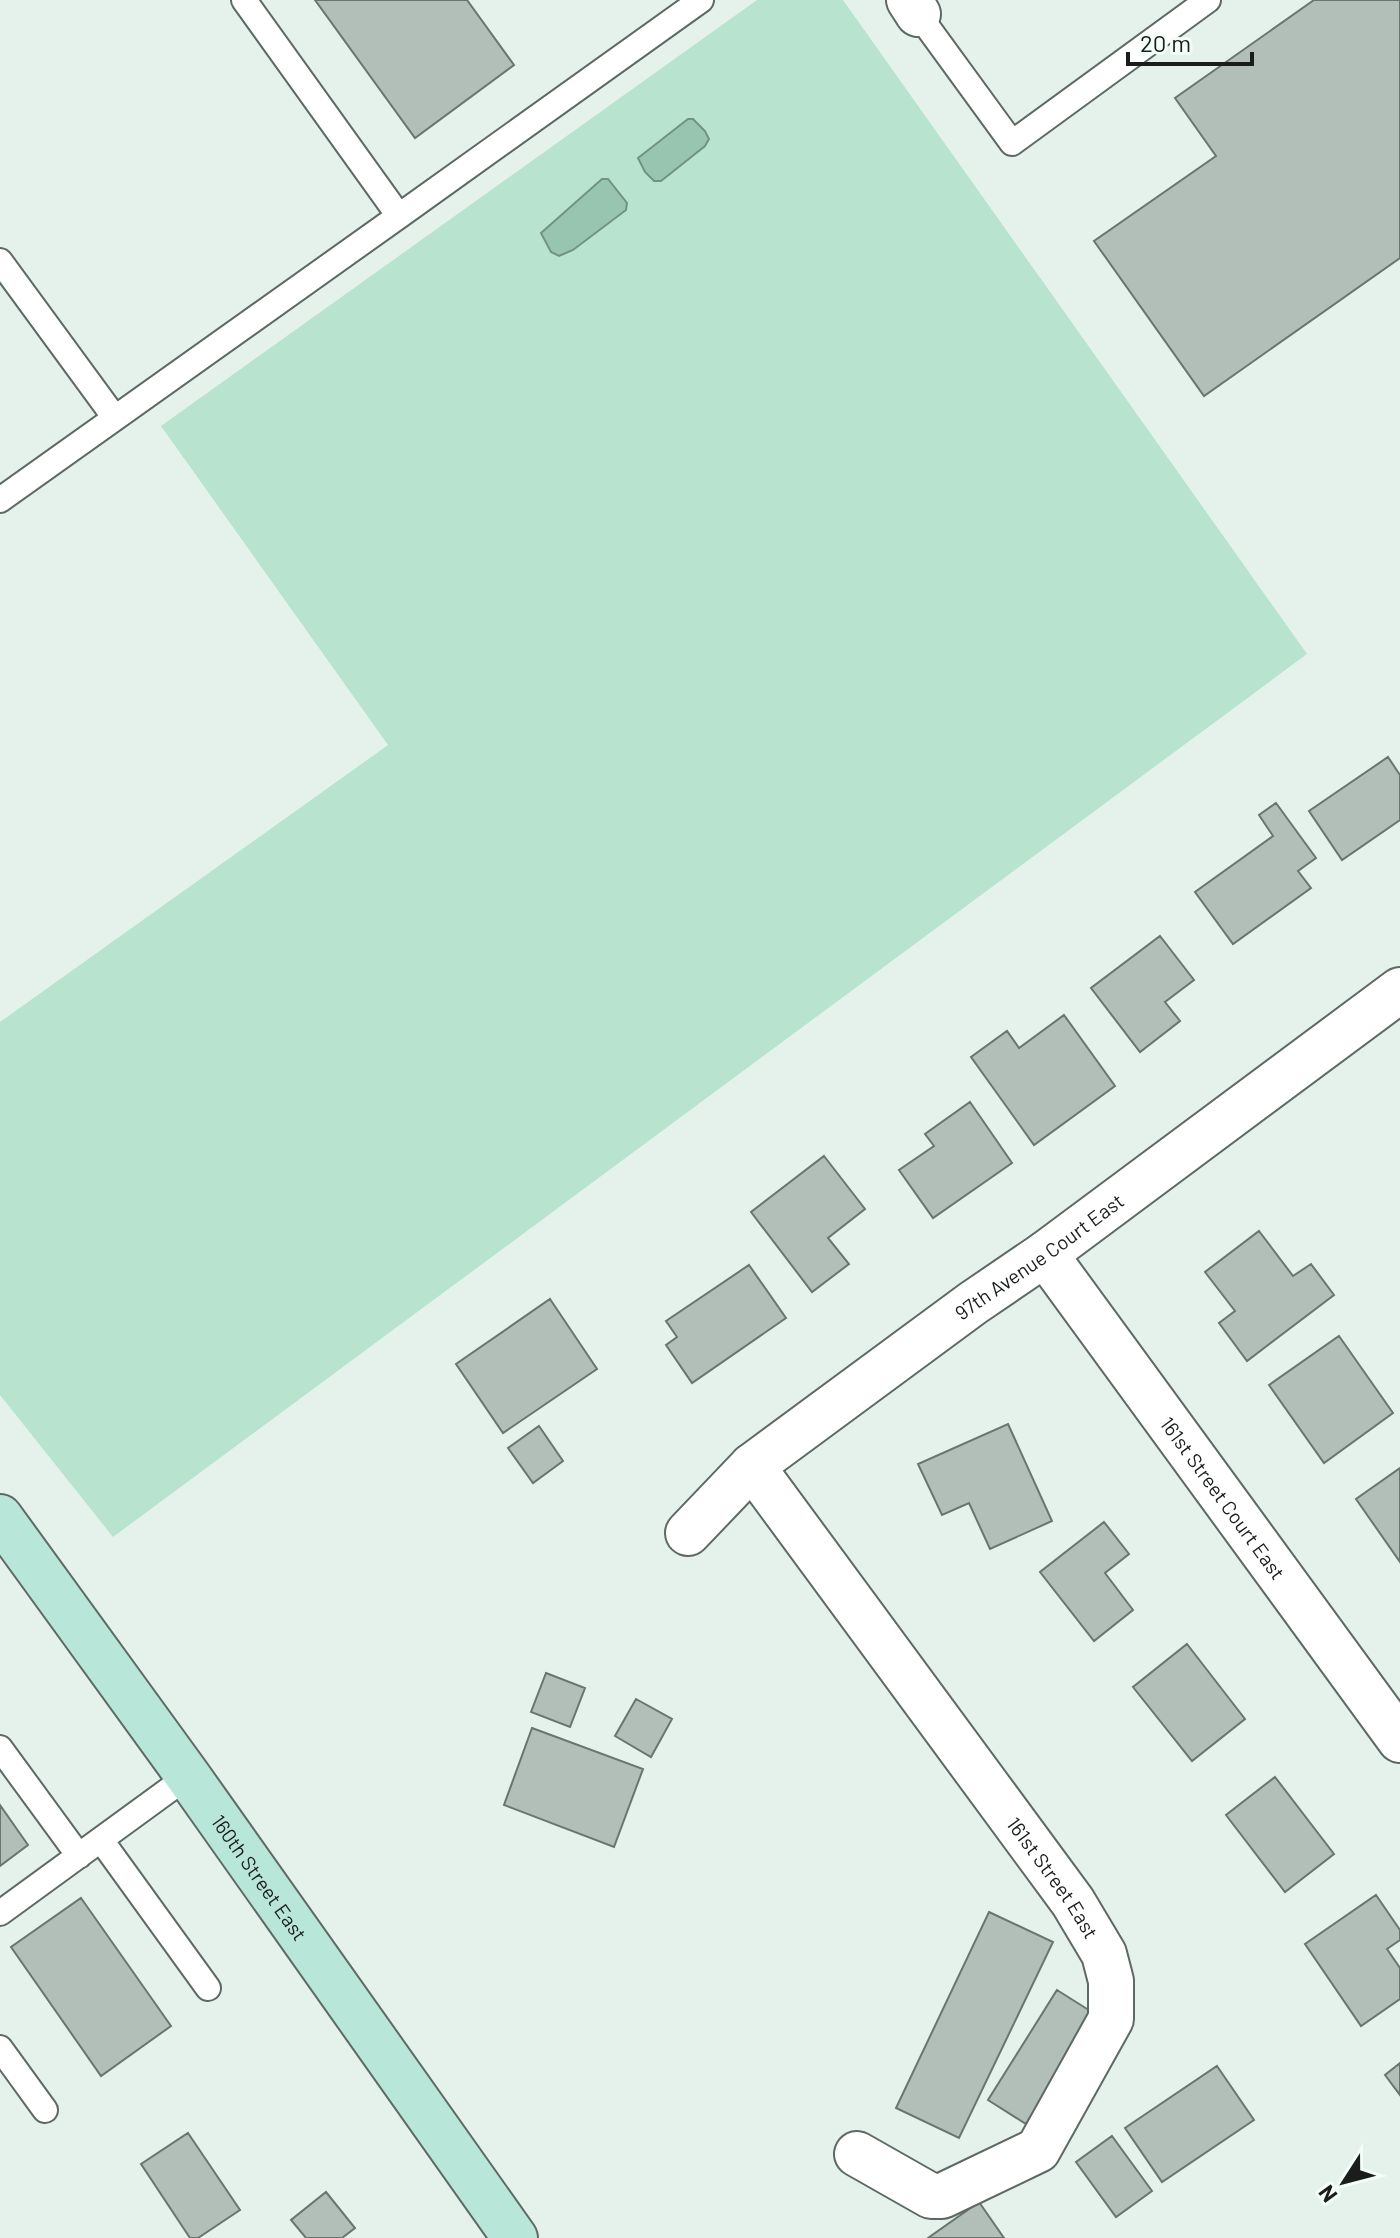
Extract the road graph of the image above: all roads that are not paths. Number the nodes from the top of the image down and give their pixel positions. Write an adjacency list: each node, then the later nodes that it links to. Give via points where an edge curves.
1 (244, 0): 5 (lane)
2 (701, 0): 5 (lane)
3 (1208, 0): 4 (lane, via 1012,143)
4 (914, 7)
5 (399, 216): 7 (lane)
6 (0, 261): 7 (lane)
7 (115, 418): 8 (lane)
8 (0, 500)
9 (1400, 990): 10 (street, 97th Avenue Court East)
10 (1045, 1254): 11 (street, 97th Avenue Court East); 14 (street, 161st Street Court East)
11 (752, 1466): 13 (street, 97th Avenue Court East); 23 (street, 161st Street East, via 1073,1902 1104,1954 1111,1981 1111,2019 1038,2150 942,2196 931,2196)
12 (0, 1517): 16 (main road, 160th Street East)
13 (688, 1533)
14 (1400, 1740)
15 (0, 1748): 18 (lane)
16 (188, 1776): 17 (lane); 24 (main road, 160th Street East)
17 (101, 1840): 18 (lane); 20 (lane)
18 (79, 1856): 19 (lane)
19 (0, 1913)
20 (208, 1988)
21 (0, 2048): 22 (lane)
22 (45, 2110)
23 (857, 2154)
24 (515, 2238)

